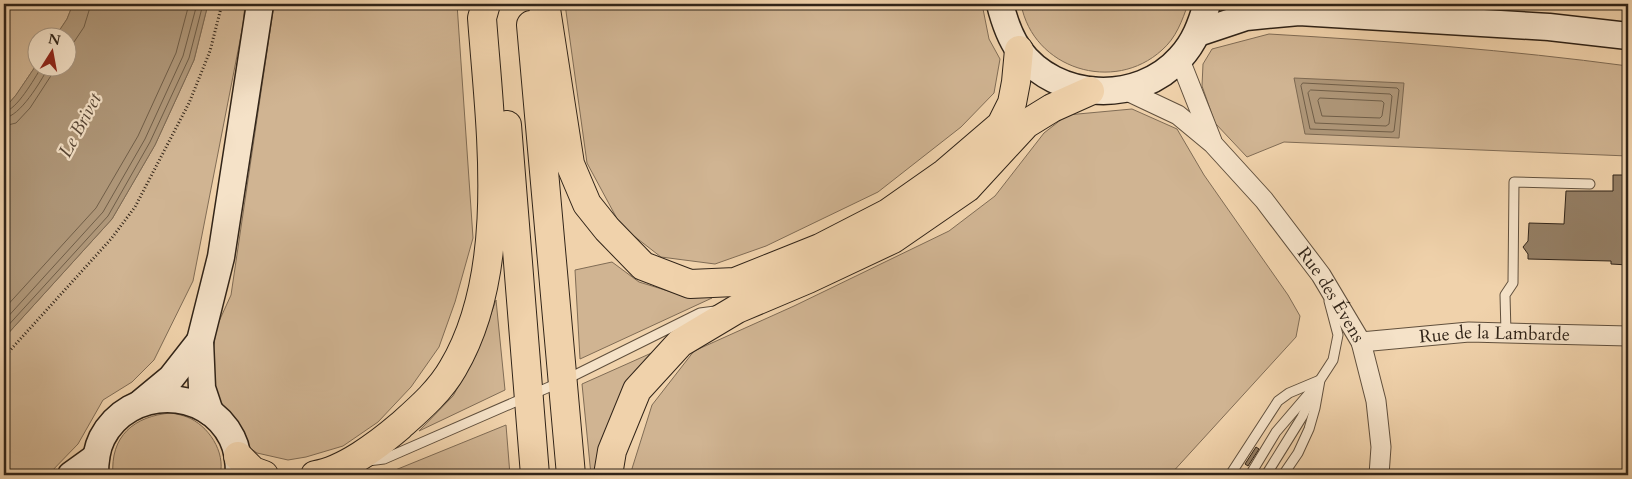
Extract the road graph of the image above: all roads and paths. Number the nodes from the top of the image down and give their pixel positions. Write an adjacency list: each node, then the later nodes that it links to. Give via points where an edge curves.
1 (222, 4): 24 (path, via 210,51 189,103 134,208 111,239)
2 (260, 4): 22 (main road, via 221,257)
3 (486, 4): 30 (main road, via 482,18 490,133 491,239 478,312 468,341 438,389 392,432)
4 (494, 4): 27 (main road, via 506,108)
5 (529, 4): 26 (main road)
6 (542, 4): 12 (main road, via 546,10 570,164 587,204 643,266 690,284 735,282 820,248 888,213 944,173 1001,124 1012,104)
7 (1000, 4): 12 (main road, via 1004,24)
8 (1207, 4): 10 (main road)
9 (1290, 8): 10 (main road, via 1246,17); 11 (main road)
10 (1198, 33): 13 (main road)
11 (1628, 36)
12 (1019, 50): 15 (main road, via 1038,70 1063,84)
13 (1180, 60): 14 (main road, via 1154,79); 16 (street, Rue des Évens)
14 (1125, 90): 15 (main road); 16 (street, Rue des Évens, via 1178,115)
15 (1090, 91): 19 (main road, via 1026,124 967,188 893,238)
16 (1213, 144): 18 (street, Rue des Évens, via 1264,200)
17 (1590, 184): 20 (lane, via 1514,182 1513,283 1505,295)
18 (1322, 275): 23 (street, Rue des Évens); 25 (lane, via 1338,335 1333,360)
19 (737, 309): 26 (lane, via 700,313); 38 (main road, via 680,343 637,390 612,451)
20 (1506, 333): 21 (street, Rue de la Lambarde); 23 (street, Rue de la Lambarde, via 1469,332)
21 (1628, 336)
22 (200, 341): 28 (main road, via 171,378); 29 (main road, via 202,388)
23 (1361, 342): 43 (street, Rue des Évens, via 1376,401 1381,447)
24 (4, 357)
25 (1320, 380): 39 (lane, via 1278,401); 40 (lane, via 1276,432); 41 (lane, via 1302,418); 42 (lane, via 1309,429)
26 (563, 381): 27 (lane); 37 (main road)
27 (528, 395): 30 (lane, via 384,459); 36 (main road)
28 (142, 402): 29 (main road, via 165,398 189,401); 32 (main road, via 112,423 102,439)
29 (210, 412): 31 (main road, via 232,439)
30 (343, 464): 35 (main road)
31 (239, 465): 34 (main road)
32 (95, 466): 33 (main road)
33 (70, 475)
34 (264, 475)
35 (315, 475)
36 (535, 475)
37 (571, 475)
38 (608, 475)
39 (1230, 475)
40 (1250, 475)
41 (1266, 475)
42 (1283, 475)
43 (1379, 475)

